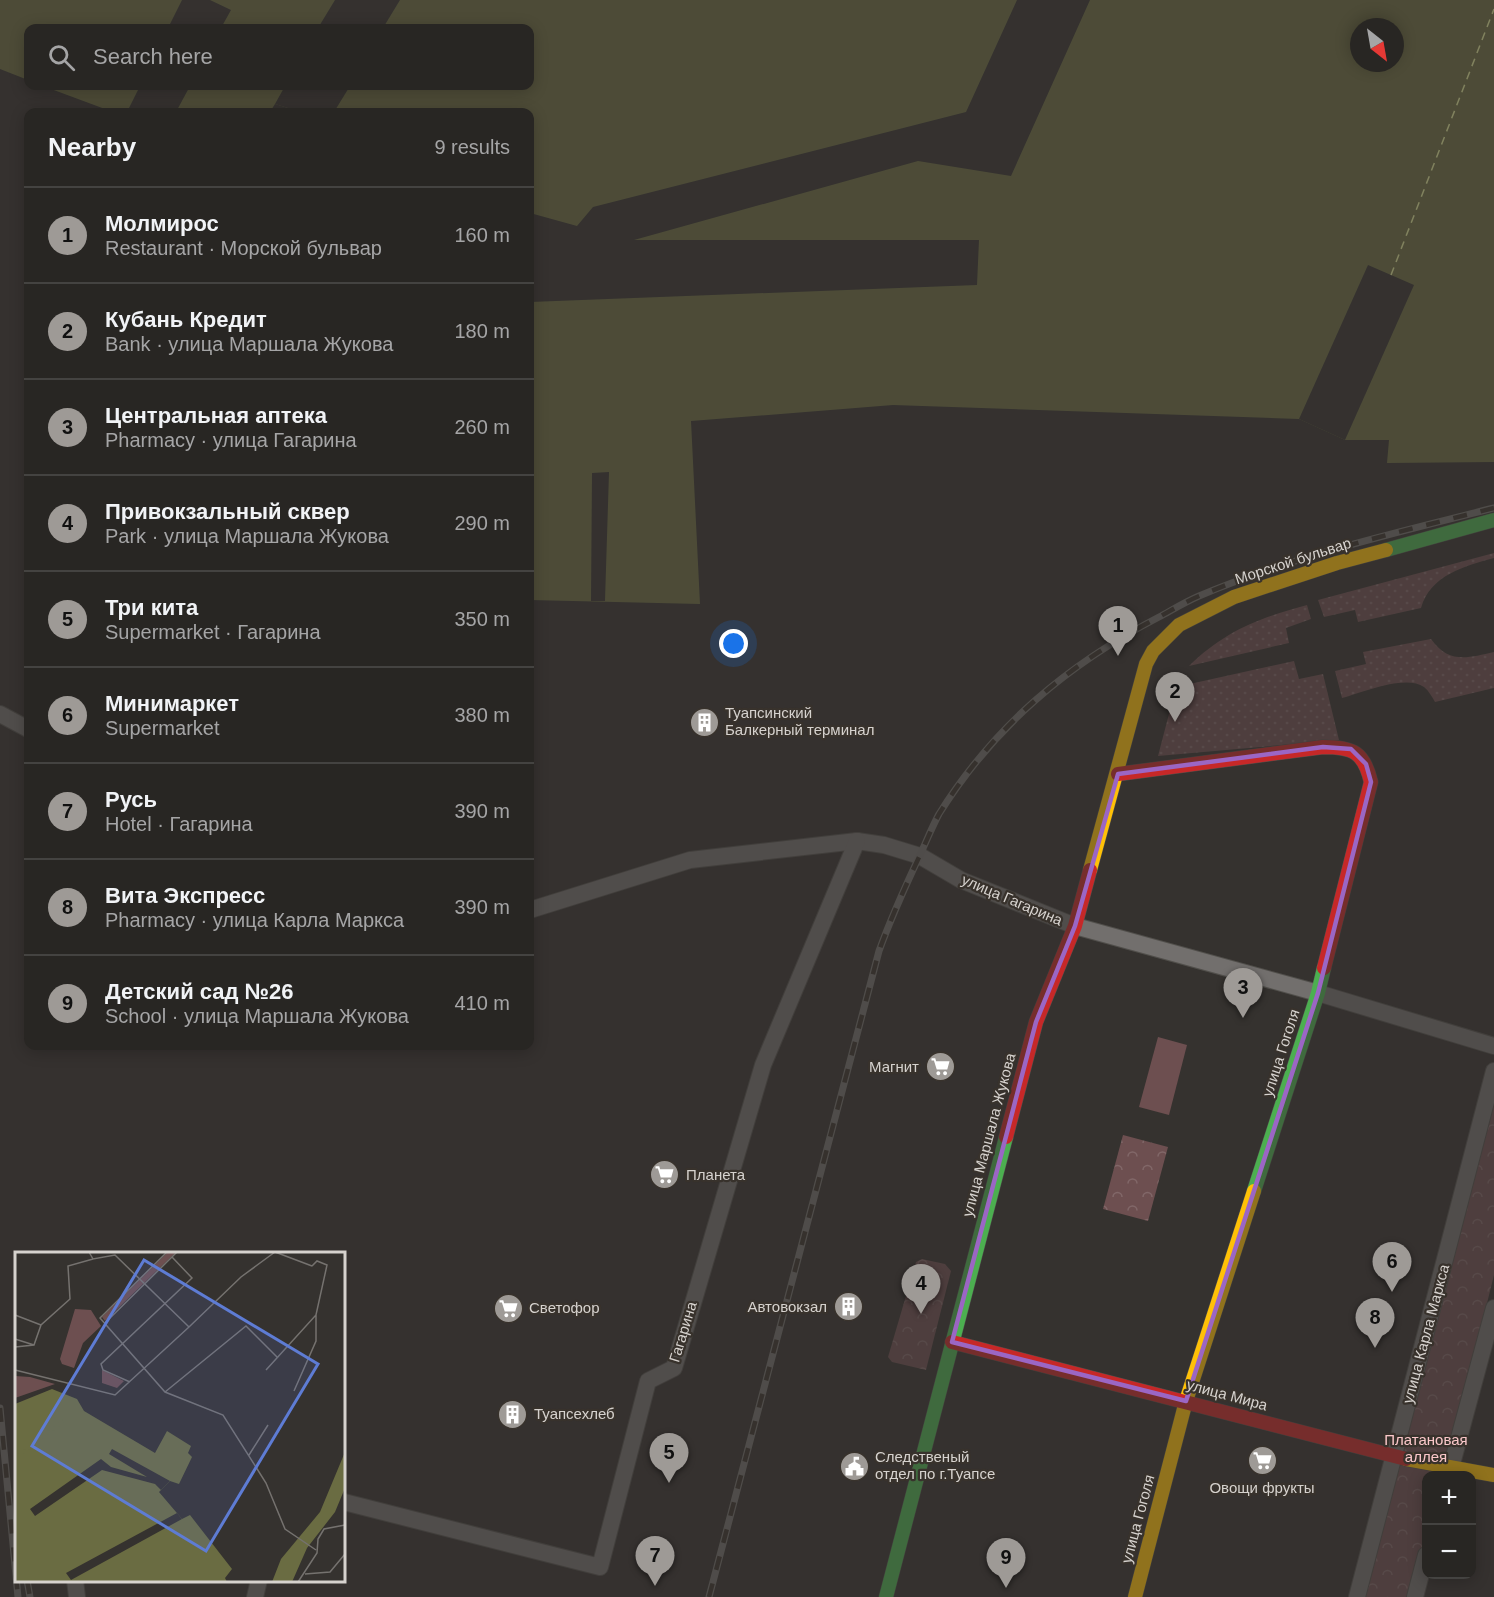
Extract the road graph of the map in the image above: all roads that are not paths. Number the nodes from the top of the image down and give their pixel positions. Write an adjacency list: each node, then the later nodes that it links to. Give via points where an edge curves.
1 (1494, 520): 2 (street, Морской бульвар, via 1337,563 1234,597 1179,625 1154,651)
2 (1140, 687): 5 (street, улица Маршала Жукова)
3 (0, 714): 4 (street)
4 (24, 727)
5 (1118, 774): 8 (street, улица Маршала Жукова); 9 (street, улица Гоголя, via 1323,747 1347,748 1360,755 1371,782)
6 (857, 841): 7 (street, улица Гагарина, via 690,860); 8 (street, улица Гагарина, via 920,856 961,880); 19 (street, Гагарина, via 763,1065 674,1368 648,1381 600,1567)
7 (534, 909)
8 (1075, 926): 9 (street, улица Гагарина); 13 (street, улица Маршала Жукова, via 1036,1022)
9 (1318, 993): 10 (street, улица Гагарина); 14 (street, улица Гоголя)
10 (1494, 1046)
11 (1494, 1071): 15 (street, улица Карла Маркса)
12 (1494, 1308): 16 (street)
13 (952, 1342): 14 (street, улица Мира); 25 (street, улица Маршала Жукова)
14 (1186, 1401): 15 (street, улица Мира); 26 (street, улица Гоголя)
15 (1394, 1457): 16 (street, улица Мира); 27 (street, улица Карла Маркса)
16 (1450, 1471)
17 (1476, 1473): 18 (street, улица Мира)
18 (1494, 1475)
19 (345, 1502)
20 (1422, 1570): 28 (street)
21 (75, 1582): 23 (street)
22 (259, 1582): 24 (street)
23 (77, 1597)
24 (255, 1597)
25 (886, 1597)
26 (1135, 1597)
27 (1357, 1597)
28 (1415, 1597)

